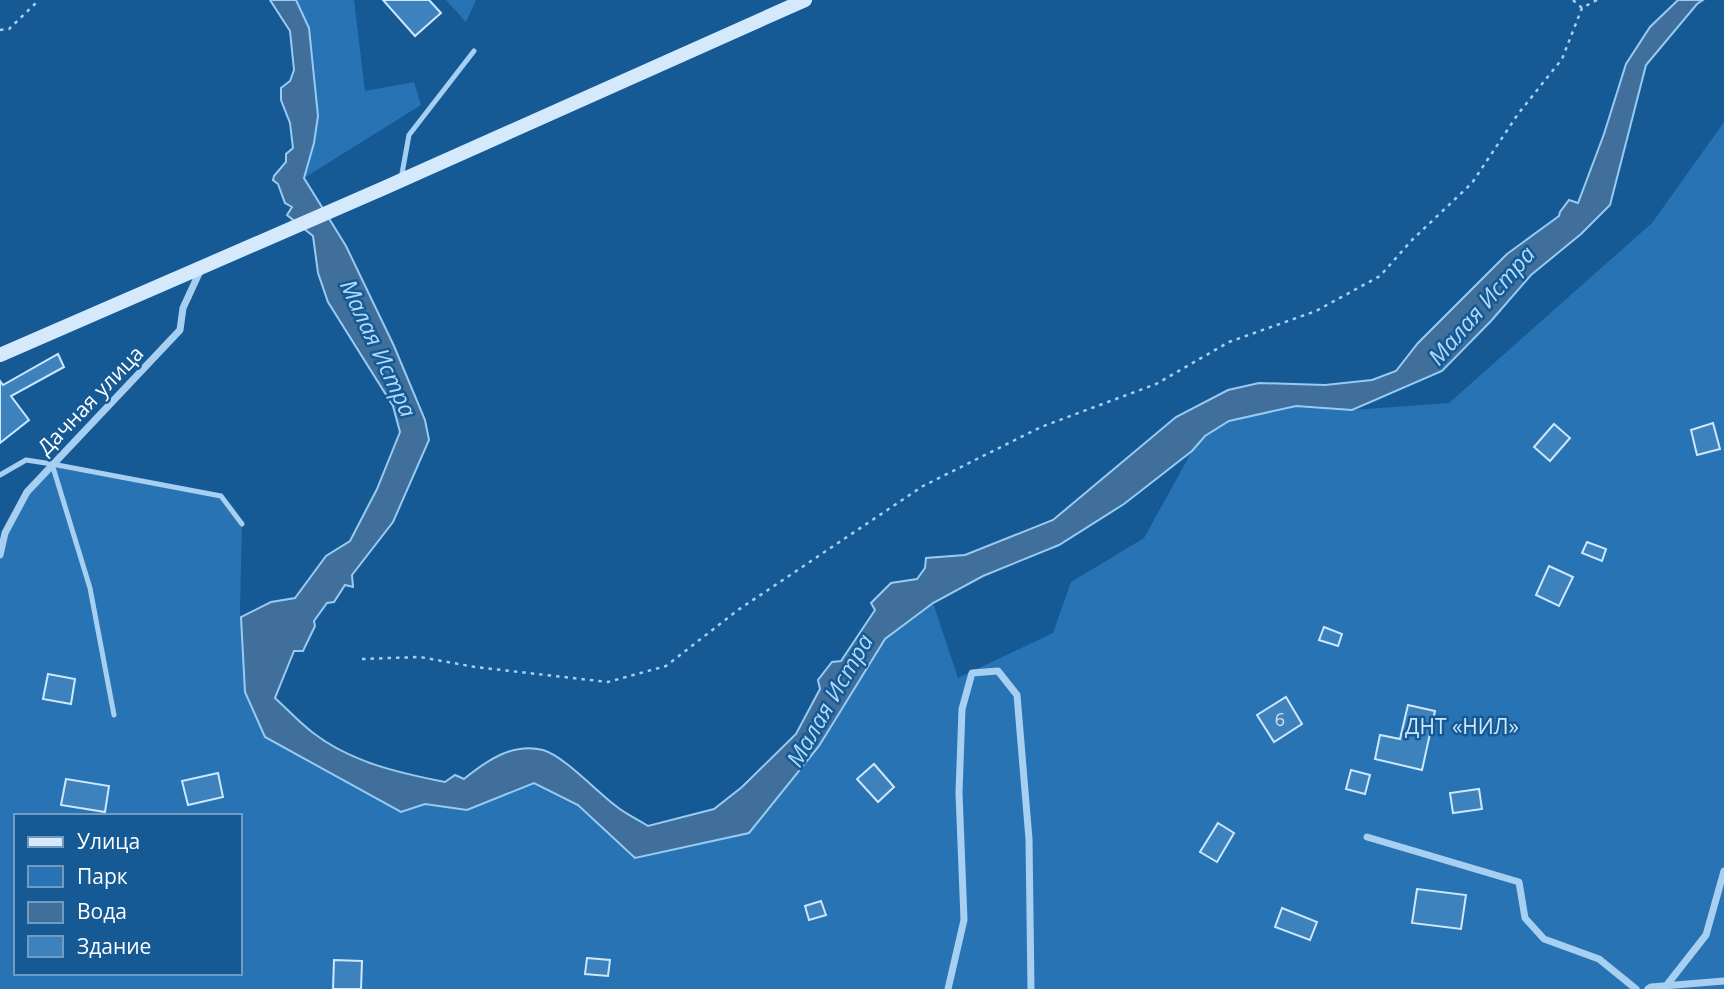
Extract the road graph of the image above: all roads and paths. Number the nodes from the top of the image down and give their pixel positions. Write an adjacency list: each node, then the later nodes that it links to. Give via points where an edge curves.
1 (39, 0): 6 (path, via 9,29)
2 (805, 0): 8 (main road)
3 (1573, 0): 5 (path)
4 (1597, 0): 5 (path)
5 (1582, 8): 15 (path, via 1562,59 1472,183 1380,276 1316,311 1229,342 1156,384 1041,427 923,486 738,610 666,666 608,682 420,657)
6 (0, 30)
7 (474, 51): 8 (lane, via 409,135)
8 (401, 179): 9 (main road)
9 (201, 268): 10 (main road); 11 (street, Дачная улица, via 183,308 180,330)
10 (0, 355)
11 (52, 464): 12 (lane, via 26,460); 13 (lane, via 221,496); 14 (street, Дачная улица, via 27,492 5,533); 16 (lane, via 90,588)
12 (0, 475)
13 (242, 524)
14 (0, 555)
15 (362, 659)
16 (114, 715)
17 (1367, 837): 23 (street, via 1519,882 1525,918 1544,939 1599,959)
18 (1724, 872): 20 (street, via 1706,935)
19 (1724, 981): 20 (street)
20 (1666, 986): 24 (street)
21 (948, 989): 22 (street, via 964,920 959,793 962,709 972,673 998,671 1017,695 1028,839)
22 (1031, 989)
23 (1636, 989)
24 (1648, 989)

